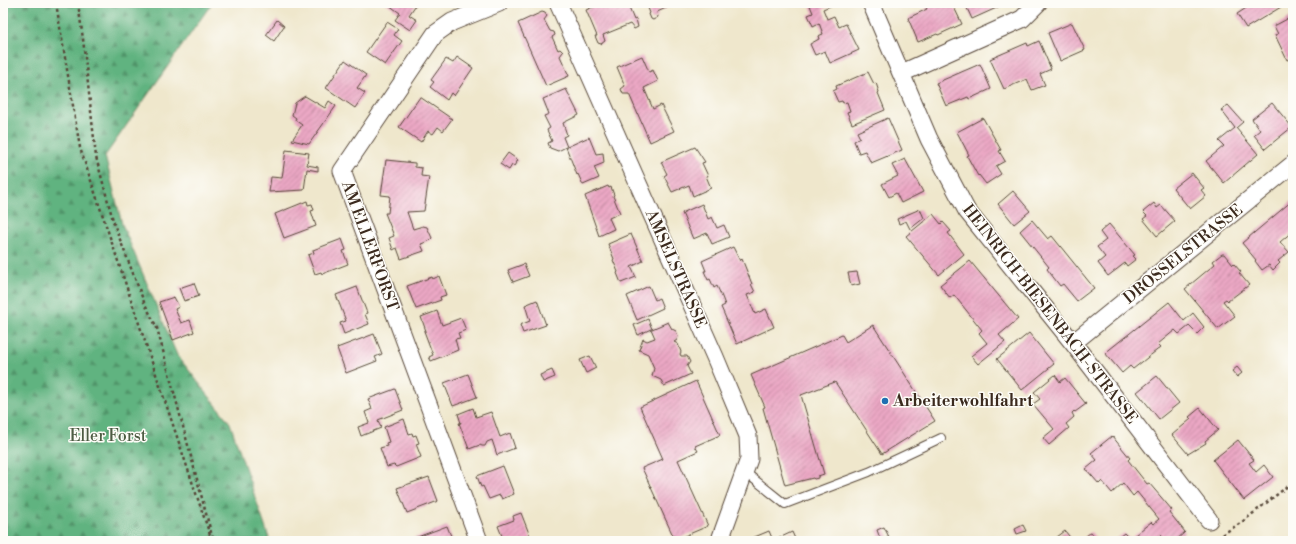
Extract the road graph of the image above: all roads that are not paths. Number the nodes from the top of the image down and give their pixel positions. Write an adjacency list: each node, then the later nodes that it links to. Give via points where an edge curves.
1 (497, 3): 11 (street, AM ELLERFORST, via 452,22 435,34 342,171)
2 (558, 3): 9 (street, AMSELSTRASSE, via 748,436)
3 (871, 3): 5 (street, HEINRICH-BIESENBACH-STRASSE)
4 (1038, 3): 5 (street, via 1022,19)
5 (902, 73): 7 (street, HEINRICH-BIESENBACH-STRASSE, via 929,139 967,211)
6 (1293, 164): 7 (street, DROSSELSTRASSE)
7 (1073, 343): 10 (street, HEINRICH-BIESENBACH-STRASSE)
8 (941, 438): 9 (lane, via 869,472 785,504)
9 (745, 472): 12 (street, AMSELSTRASSE)
10 (1209, 520)
11 (479, 541)
12 (721, 541)

